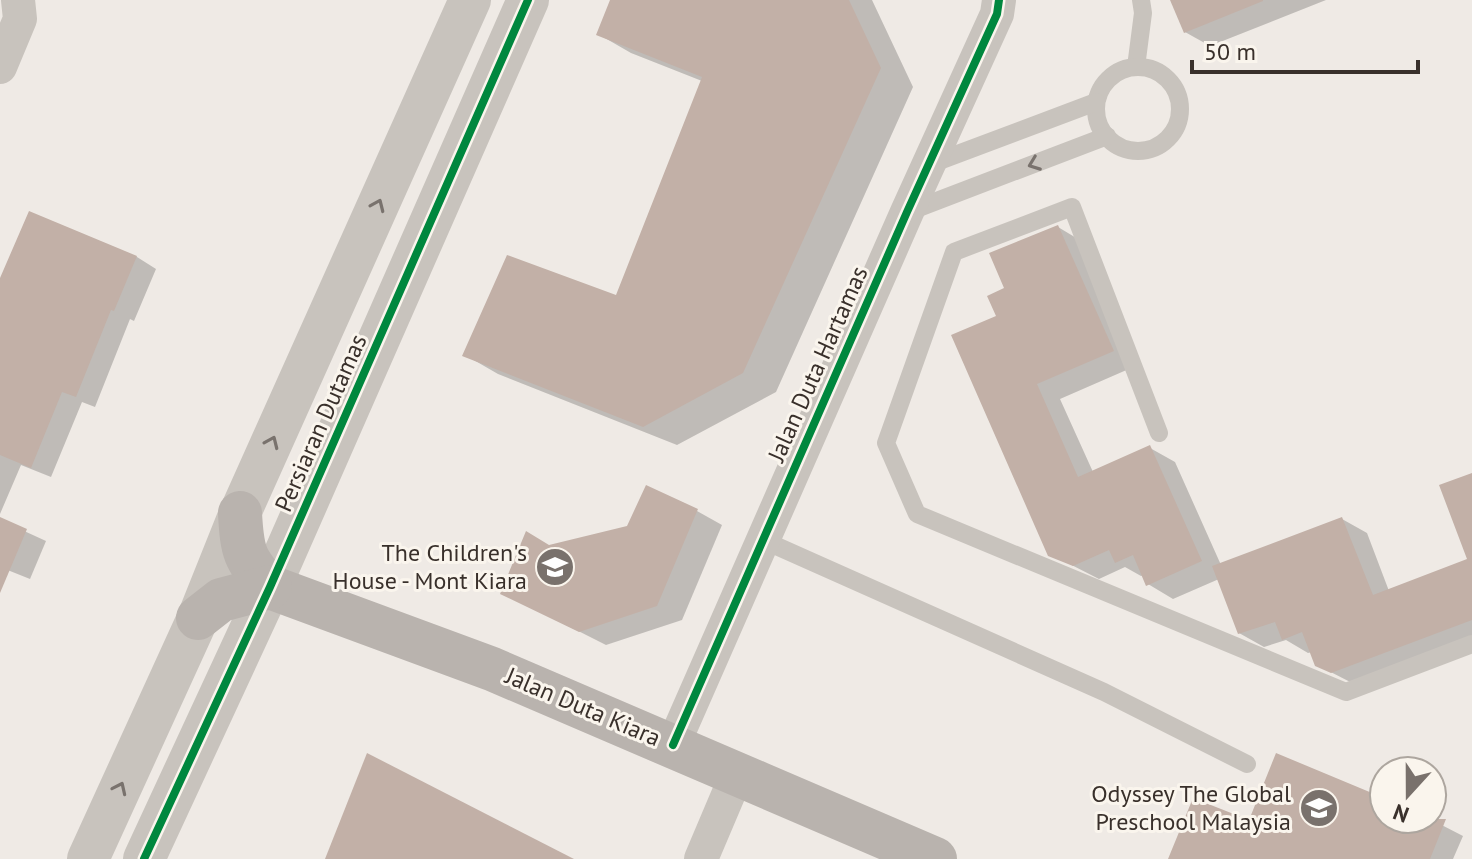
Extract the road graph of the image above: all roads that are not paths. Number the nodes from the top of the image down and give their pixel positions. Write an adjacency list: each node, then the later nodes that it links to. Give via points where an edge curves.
1 (18, 0): 6 (street, via 20,19)
2 (470, 0): 13 (street, Persiaran Dutamas, one-way to 2)
3 (528, 0): 15 (street, Persiaran Dutamas)
4 (999, 0): 10 (street, Jalan Duta Hartamas)
5 (1141, 0): 7 (lane)
6 (0, 67)
7 (1136, 67): 8 (lane, via 1110,77); 9 (lane, via 1151,69 1173,85 1178,123 1162,144 1149,149 1123,148)
8 (1096, 102): 9 (lane); 10 (lane)
9 (1107, 136): 11 (lane, one-way to 11)
10 (928, 165): 11 (street, Jalan Duta Hartamas)
11 (907, 212): 14 (street, Jalan Duta Hartamas)
12 (1159, 433): 17 (lane, via 1072,207 954,252 886,443 917,514 1346,692)
13 (240, 513): 15 (main road, via 249,566); 16 (street, Persiaran Dutamas)
14 (763, 540): 18 (street, Jalan Duta Hartamas); 19 (lane, via 1104,692)
15 (270, 587): 16 (main road, via 221,600); 18 (main road, Jalan Duta Kiara, via 492,669); 22 (street, Persiaran Dutamas)
16 (198, 618): 21 (street, Persiaran Dutamas, one-way to 16)
17 (1472, 644)
18 (673, 745): 20 (main road, Jalan Duta Kiara)
19 (1247, 764)
20 (732, 784): 23 (street); 24 (main road, Jalan Duta Kiara)
21 (88, 859)
22 (144, 859)
23 (701, 859)
24 (935, 859)

